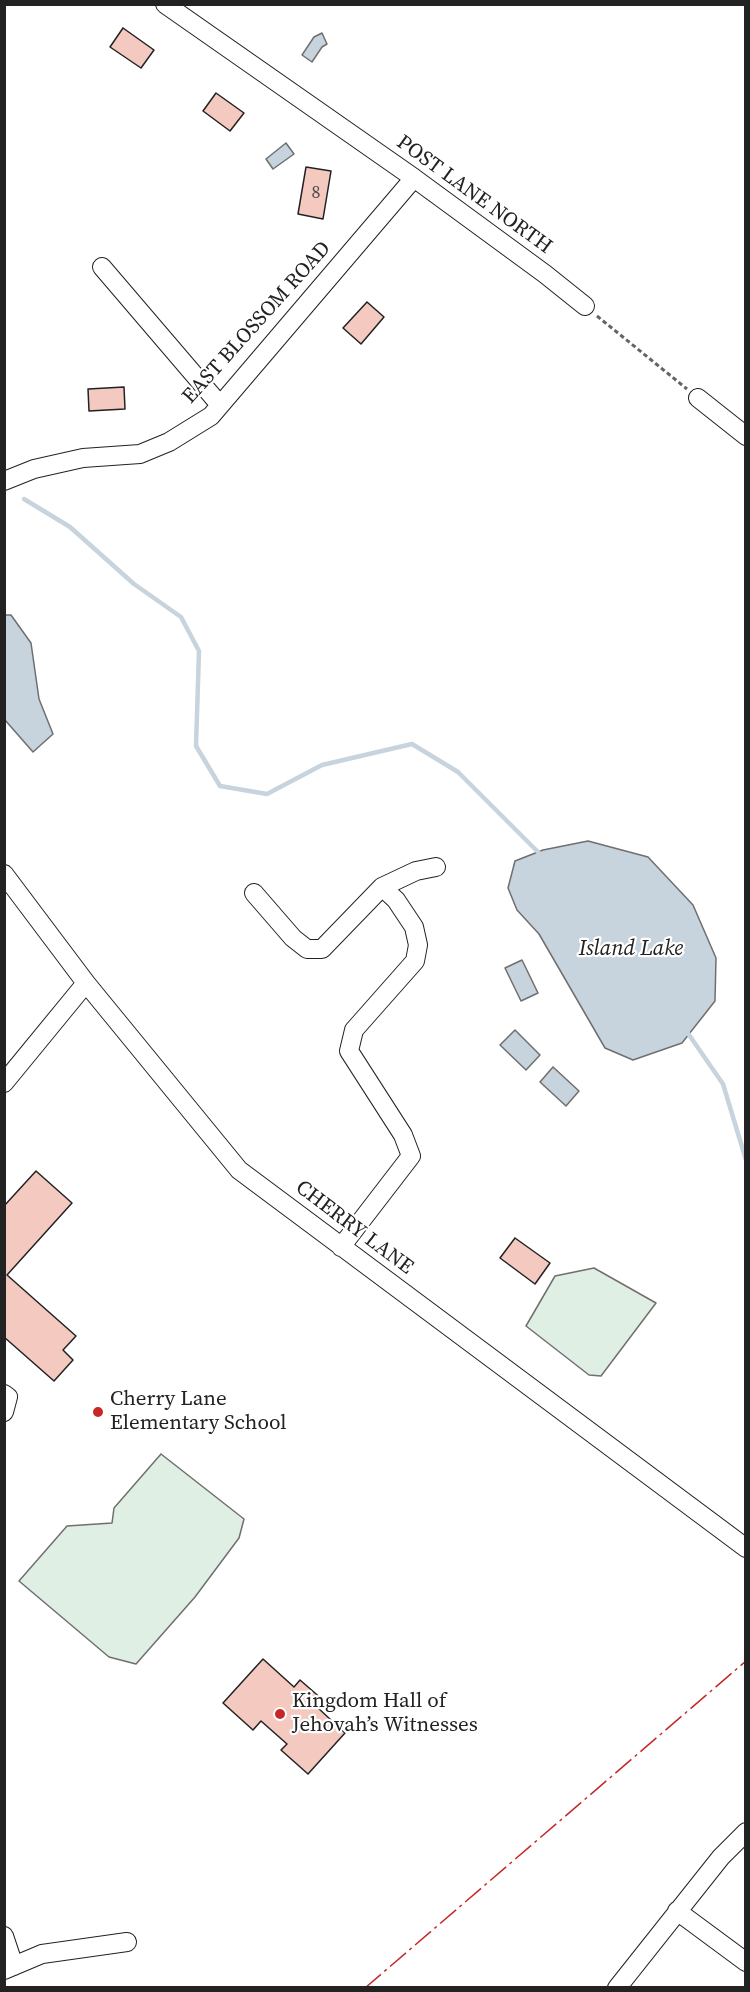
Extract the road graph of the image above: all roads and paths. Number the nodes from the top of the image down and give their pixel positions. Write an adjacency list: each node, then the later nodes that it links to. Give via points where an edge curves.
1 (165, 4): 2 (street, POST LANE NORTH)
2 (414, 178): 4 (street, POST LANE NORTH); 6 (street, EAST BLOSSOM ROAD)
3 (102, 267): 6 (street)
4 (585, 306): 5 (path)
5 (698, 398): 7 (street)
6 (220, 405): 8 (street, EAST BLOSSOM ROAD, via 211,416 170,442 140,454 83,458 34,469)
7 (746, 436)
8 (4, 482)
9 (436, 867): 11 (street, via 416,871)
10 (4, 874): 13 (street, CHERRY LANE)
11 (381, 887): 12 (street, via 322,949 307,949 293,938); 15 (street, via 396,900 414,927 418,945 415,961 354,1030 349,1051 411,1156)
12 (254, 893)
13 (86, 983): 14 (street); 15 (street, CHERRY LANE, via 239,1170)
14 (4, 1083)
15 (341, 1247): 18 (street, CHERRY LANE)
16 (4, 1394): 17 (street, via 8,1397)
17 (4, 1412)
18 (746, 1548)
19 (746, 1832): 20 (street)
20 (677, 1911): 23 (street); 25 (street)
21 (4, 1936): 24 (street)
22 (127, 1942): 24 (street, via 42,1954)
23 (746, 1962)
24 (9, 1968)
25 (617, 1988)

